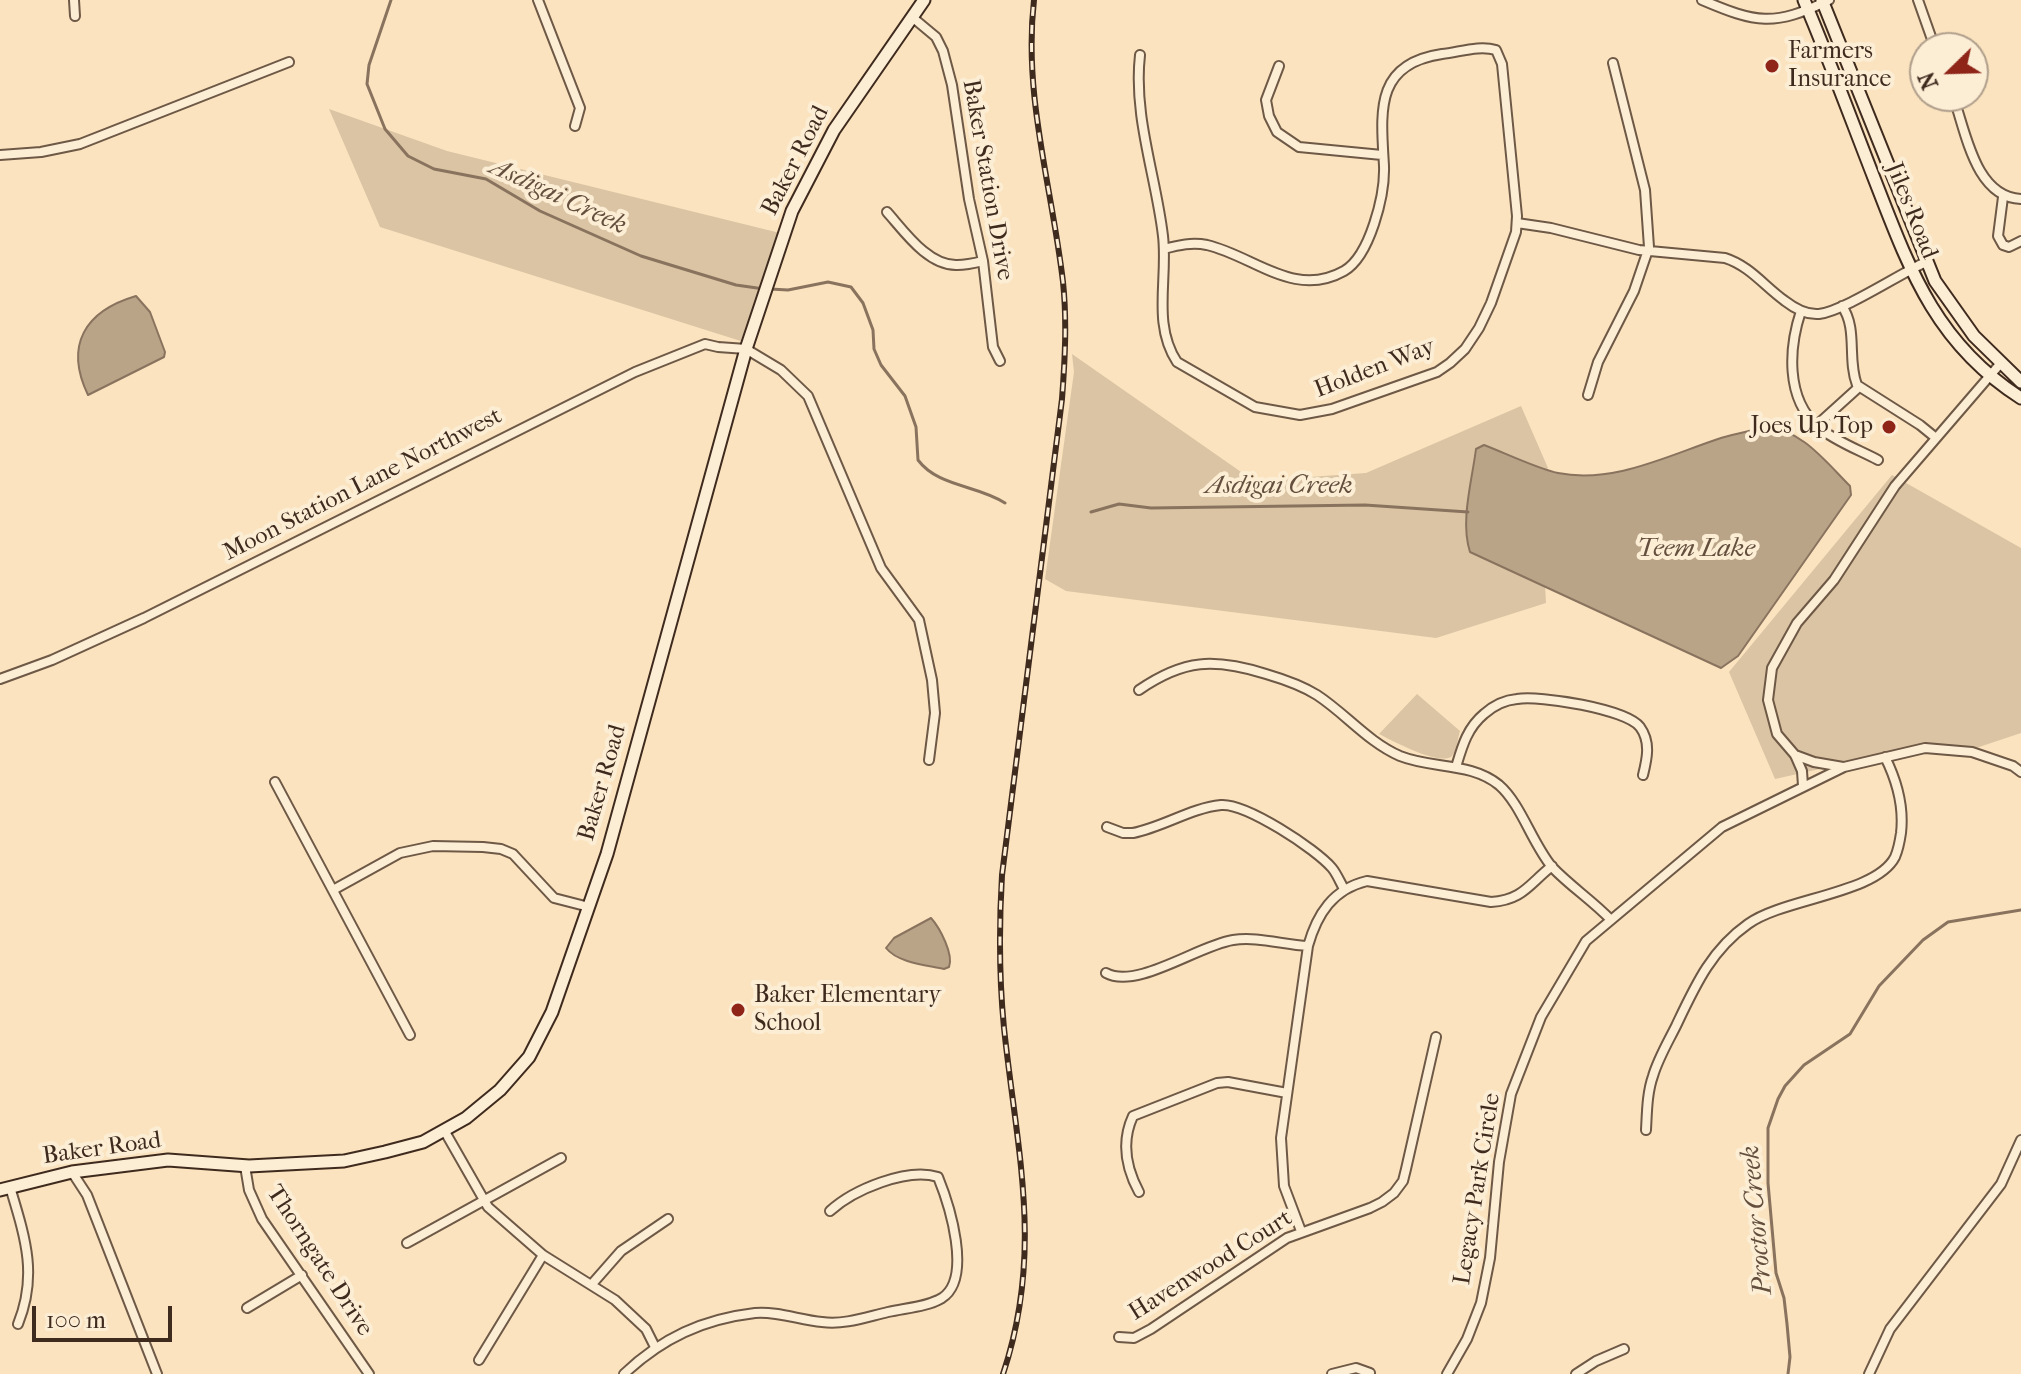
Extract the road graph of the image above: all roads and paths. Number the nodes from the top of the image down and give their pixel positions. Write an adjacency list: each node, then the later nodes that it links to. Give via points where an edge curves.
1 (74, 0): 8 (street)
2 (538, 0): 16 (street, via 580,108)
3 (924, 0): 9 (main road, Baker Road)
4 (1702, 0): 7 (street, via 1756,20 1781,18)
5 (1918, 0): 10 (street)
6 (1825, 1): 7 (street); 27 (main road, Jiles Road)
7 (1806, 5): 28 (main road, Jiles Road)
8 (75, 16)
9 (912, 17): 26 (street, Baker Station Drive, via 936,37 943,51); 31 (main road, Baker Road, via 834,130 792,211)
10 (1929, 32)
11 (1140, 55): 24 (street, Holden Way, via 1139,105)
12 (289, 62): 17 (street, via 80,144)
13 (1613, 63): 25 (street, via 1645,190)
14 (1279, 66): 18 (street, via 1266,100 1277,132 1299,147)
15 (1959, 112): 19 (street, via 1985,181)
16 (575, 126)
17 (0, 155)
18 (1382, 155): 22 (street, Holden Way, via 1381,111 1401,69 1424,58 1496,50); 24 (street, via 1382,184 1369,239 1351,266 1332,277 1300,281 1205,245)
19 (2003, 197): 20 (street); 23 (street, via 2000,242 2015,247)
20 (2021, 199)
21 (887, 212): 26 (street, via 923,251 947,264)
22 (1517, 223): 24 (street, Holden Way, via 1485,316 1450,363 1437,372 1300,415 1255,407 1177,362 1164,329); 25 (street)
23 (2021, 241)
24 (1164, 249)
25 (1648, 251): 30 (street, via 1738,262); 37 (street)
26 (983, 261): 32 (street, Baker Station Drive, via 993,347)
27 (1926, 262): 28 (street); 33 (main road, Jiles Road, via 1959,318)
28 (1910, 269): 29 (street); 34 (main road, Jiles Road, via 1944,327)
29 (1842, 306): 30 (street, via 1818,314); 36 (street)
30 (1801, 311): 39 (street, via 1791,355 1800,401)
31 (746, 349): 42 (street, Moon Station Lane Northwest, via 705,344 635,372 144,618); 46 (street, via 781,370 808,396 881,568 919,620 935,713); 57 (main road, Baker Road)
32 (1000, 361)
33 (2000, 364): 34 (street); 35 (main road, Jiles Road)
34 (1991, 375): 38 (main road, Jiles Road); 40 (street)
35 (2021, 382)
36 (1859, 387): 39 (street); 40 (street)
37 (1588, 395)
38 (2021, 398)
39 (1817, 425): 41 (street)
40 (1936, 438): 44 (street, via 1797,623 1772,668 1768,700 1777,734)
41 (1878, 460)
42 (0, 679)
43 (1139, 690): 47 (street, via 1186,666 1245,668 1309,691 1391,752)
44 (1795, 755): 48 (street); 52 (street)
45 (1885, 757): 48 (street, Legacy Park Circle); 49 (street, Legacy Park Circle, via 1925,748 1972,752); 65 (street, via 1903,818 1895,857 1864,882 1777,909 1725,941 1704,969 1657,1067 1648,1095)
46 (929, 760)
47 (1456, 767): 50 (street, via 1477,720 1499,704 1521,698 1583,705 1630,718 1647,741); 54 (street, via 1502,787)
48 (1844, 767): 52 (street, Legacy Park Circle)
49 (2021, 772)
50 (1643, 775)
51 (275, 782): 56 (street)
52 (1803, 786): 58 (street, Legacy Park Circle, via 1722,827)
53 (1107, 827): 55 (street, via 1133,833 1214,806 1235,806 1319,856)
54 (1552, 866): 55 (street, via 1531,887 1504,901 1367,881); 58 (street)
55 (1344, 889): 59 (street, via 1318,917)
56 (333, 890): 57 (street, via 400,853 433,846 483,847 513,854 554,898); 61 (street)
57 (589, 907): 64 (main road, Baker Road, via 552,1012 529,1057 500,1090)
58 (1611, 920): 91 (street, Legacy Park Circle, via 1586,941 1565,973 1511,1094 1481,1303)
59 (1308, 946): 60 (street, via 1234,939 1134,976); 63 (street)
60 (1106, 973)
61 (410, 1035)
62 (1436, 1037): 75 (street, Havenwood Court, via 1403,1181 1370,1208)
63 (1287, 1093): 71 (street, via 1217,1083 1133,1116 1125,1155); 75 (street, via 1281,1165)
64 (444, 1130): 68 (main road, Baker Road, via 423,1142 344,1161); 72 (street)
65 (1646, 1130)
66 (2021, 1140): 93 (street, via 2001,1184 1890,1329)
67 (561, 1158): 72 (street)
68 (245, 1166): 69 (main road, Baker Road, via 168,1160); 78 (street, Thorngate Drive, via 262,1219)
69 (72, 1172): 70 (main road, Baker Road); 87 (street, via 87,1195)
70 (5, 1189): 81 (street, via 22,1227 30,1266)
71 (1139, 1192)
72 (483, 1200): 76 (street); 77 (street)
73 (830, 1211): 83 (street, via 844,1198 894,1179 924,1172 938,1177 953,1223 955,1282 943,1297 853,1322 759,1313 704,1323)
74 (668, 1219): 79 (street, via 621,1251)
75 (1301, 1231): 82 (street, Havenwood Court, via 1151,1329 1134,1338)
76 (407, 1243)
77 (543, 1255): 79 (street); 85 (street)
78 (302, 1275): 80 (street); 88 (street, Thorngate Drive)
79 (592, 1284): 83 (street, via 632,1314)
80 (247, 1308)
81 (18, 1324)
82 (1119, 1337)
83 (655, 1347): 89 (street)
84 (1624, 1349): 92 (street)
85 (479, 1360)
86 (1370, 1373): 90 (street, via 1356,1368)
87 (157, 1374)
88 (369, 1374)
89 (624, 1374)
90 (1332, 1374)
91 (1447, 1374)
92 (1576, 1374)
93 (1869, 1374)

